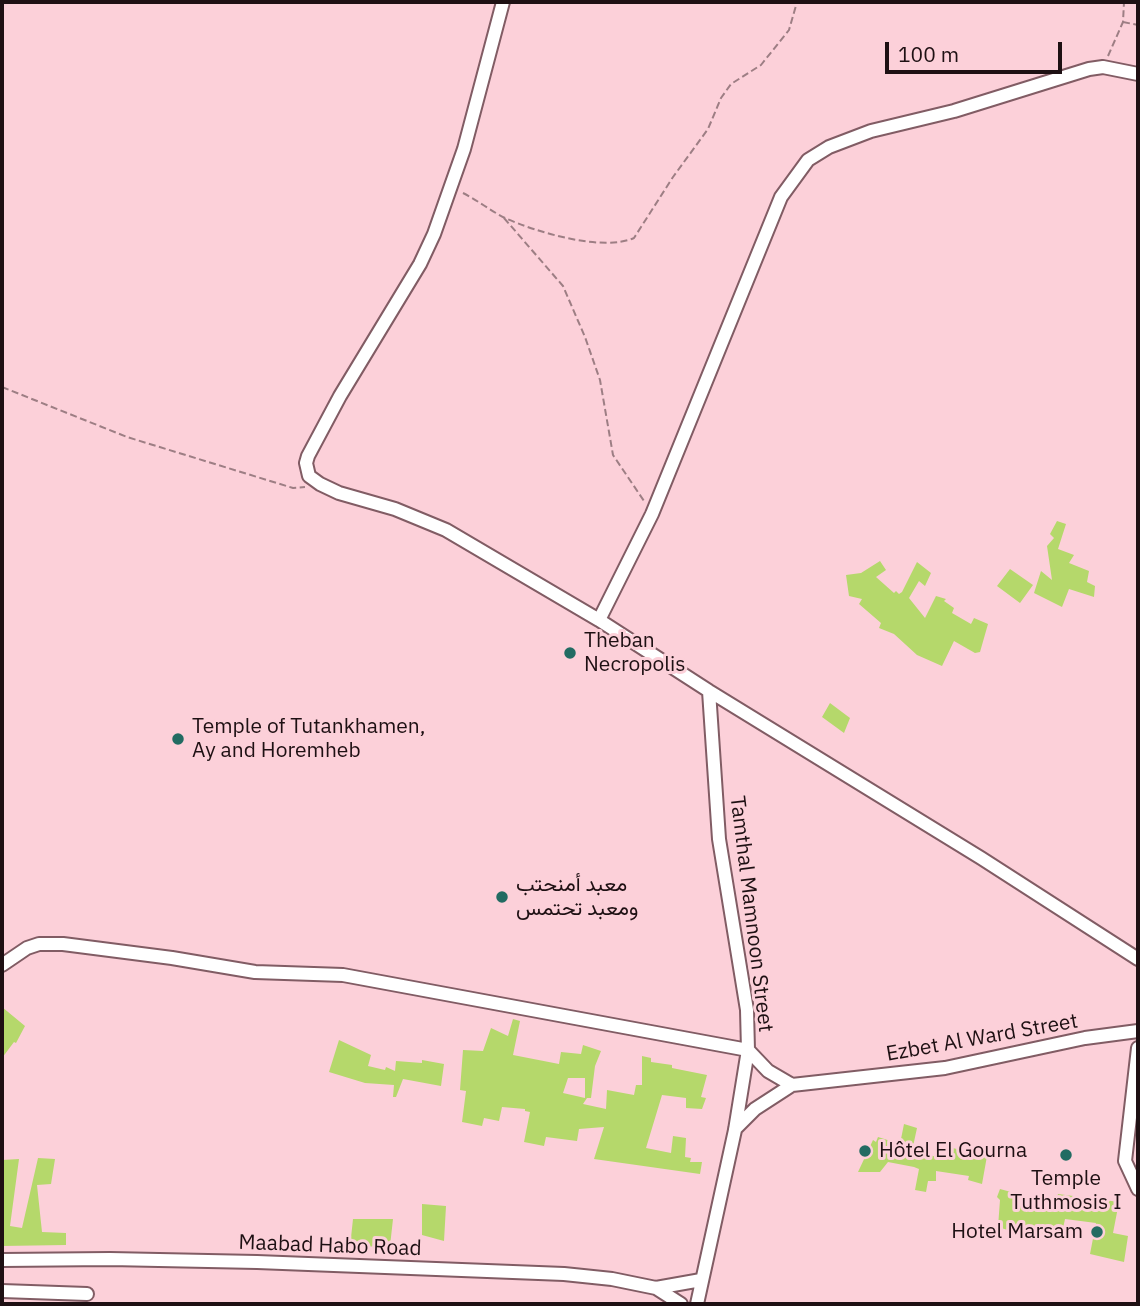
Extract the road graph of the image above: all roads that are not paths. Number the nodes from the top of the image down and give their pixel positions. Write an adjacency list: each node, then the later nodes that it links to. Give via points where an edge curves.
1 (503, 2): 3 (street, via 464,149 435,234 340,396 308,456 307,470 316,482 339,493 446,530)
2 (1138, 74): 3 (street, via 1103,67 1067,75 954,111 871,131 808,160 781,197 652,514)
3 (599, 620): 4 (street)
4 (709, 691): 5 (street); 9 (street, Tamthal Mamnoon Street, via 719,839 747,1010)
5 (1138, 959)
6 (2, 965): 9 (street, via 27,948 46,943 255,972 343,975)
7 (1138, 1031): 10 (street, Ezbet Al Ward Street, via 945,1068)
8 (1138, 1048): 12 (street, via 1125,1161)
9 (748, 1050): 10 (street, via 768,1071); 11 (street, Tamthal Mamnoon Street)
10 (792, 1085): 11 (street, Ezbet Al Ward Street, via 755,1109)
11 (735, 1130): 14 (street, Tamthal Mamnoon Street)
12 (1138, 1189)
13 (2, 1260): 15 (street, Maabad Habo Road, via 158,1260 564,1274)
14 (701, 1280): 15 (street, Maabad Habo Road); 19 (street, Tamthal Mamnoon Street)
15 (656, 1288): 18 (street, Maabad Habo Road)
16 (2, 1291): 17 (street)
17 (87, 1294)
18 (681, 1304)
19 (697, 1304)

